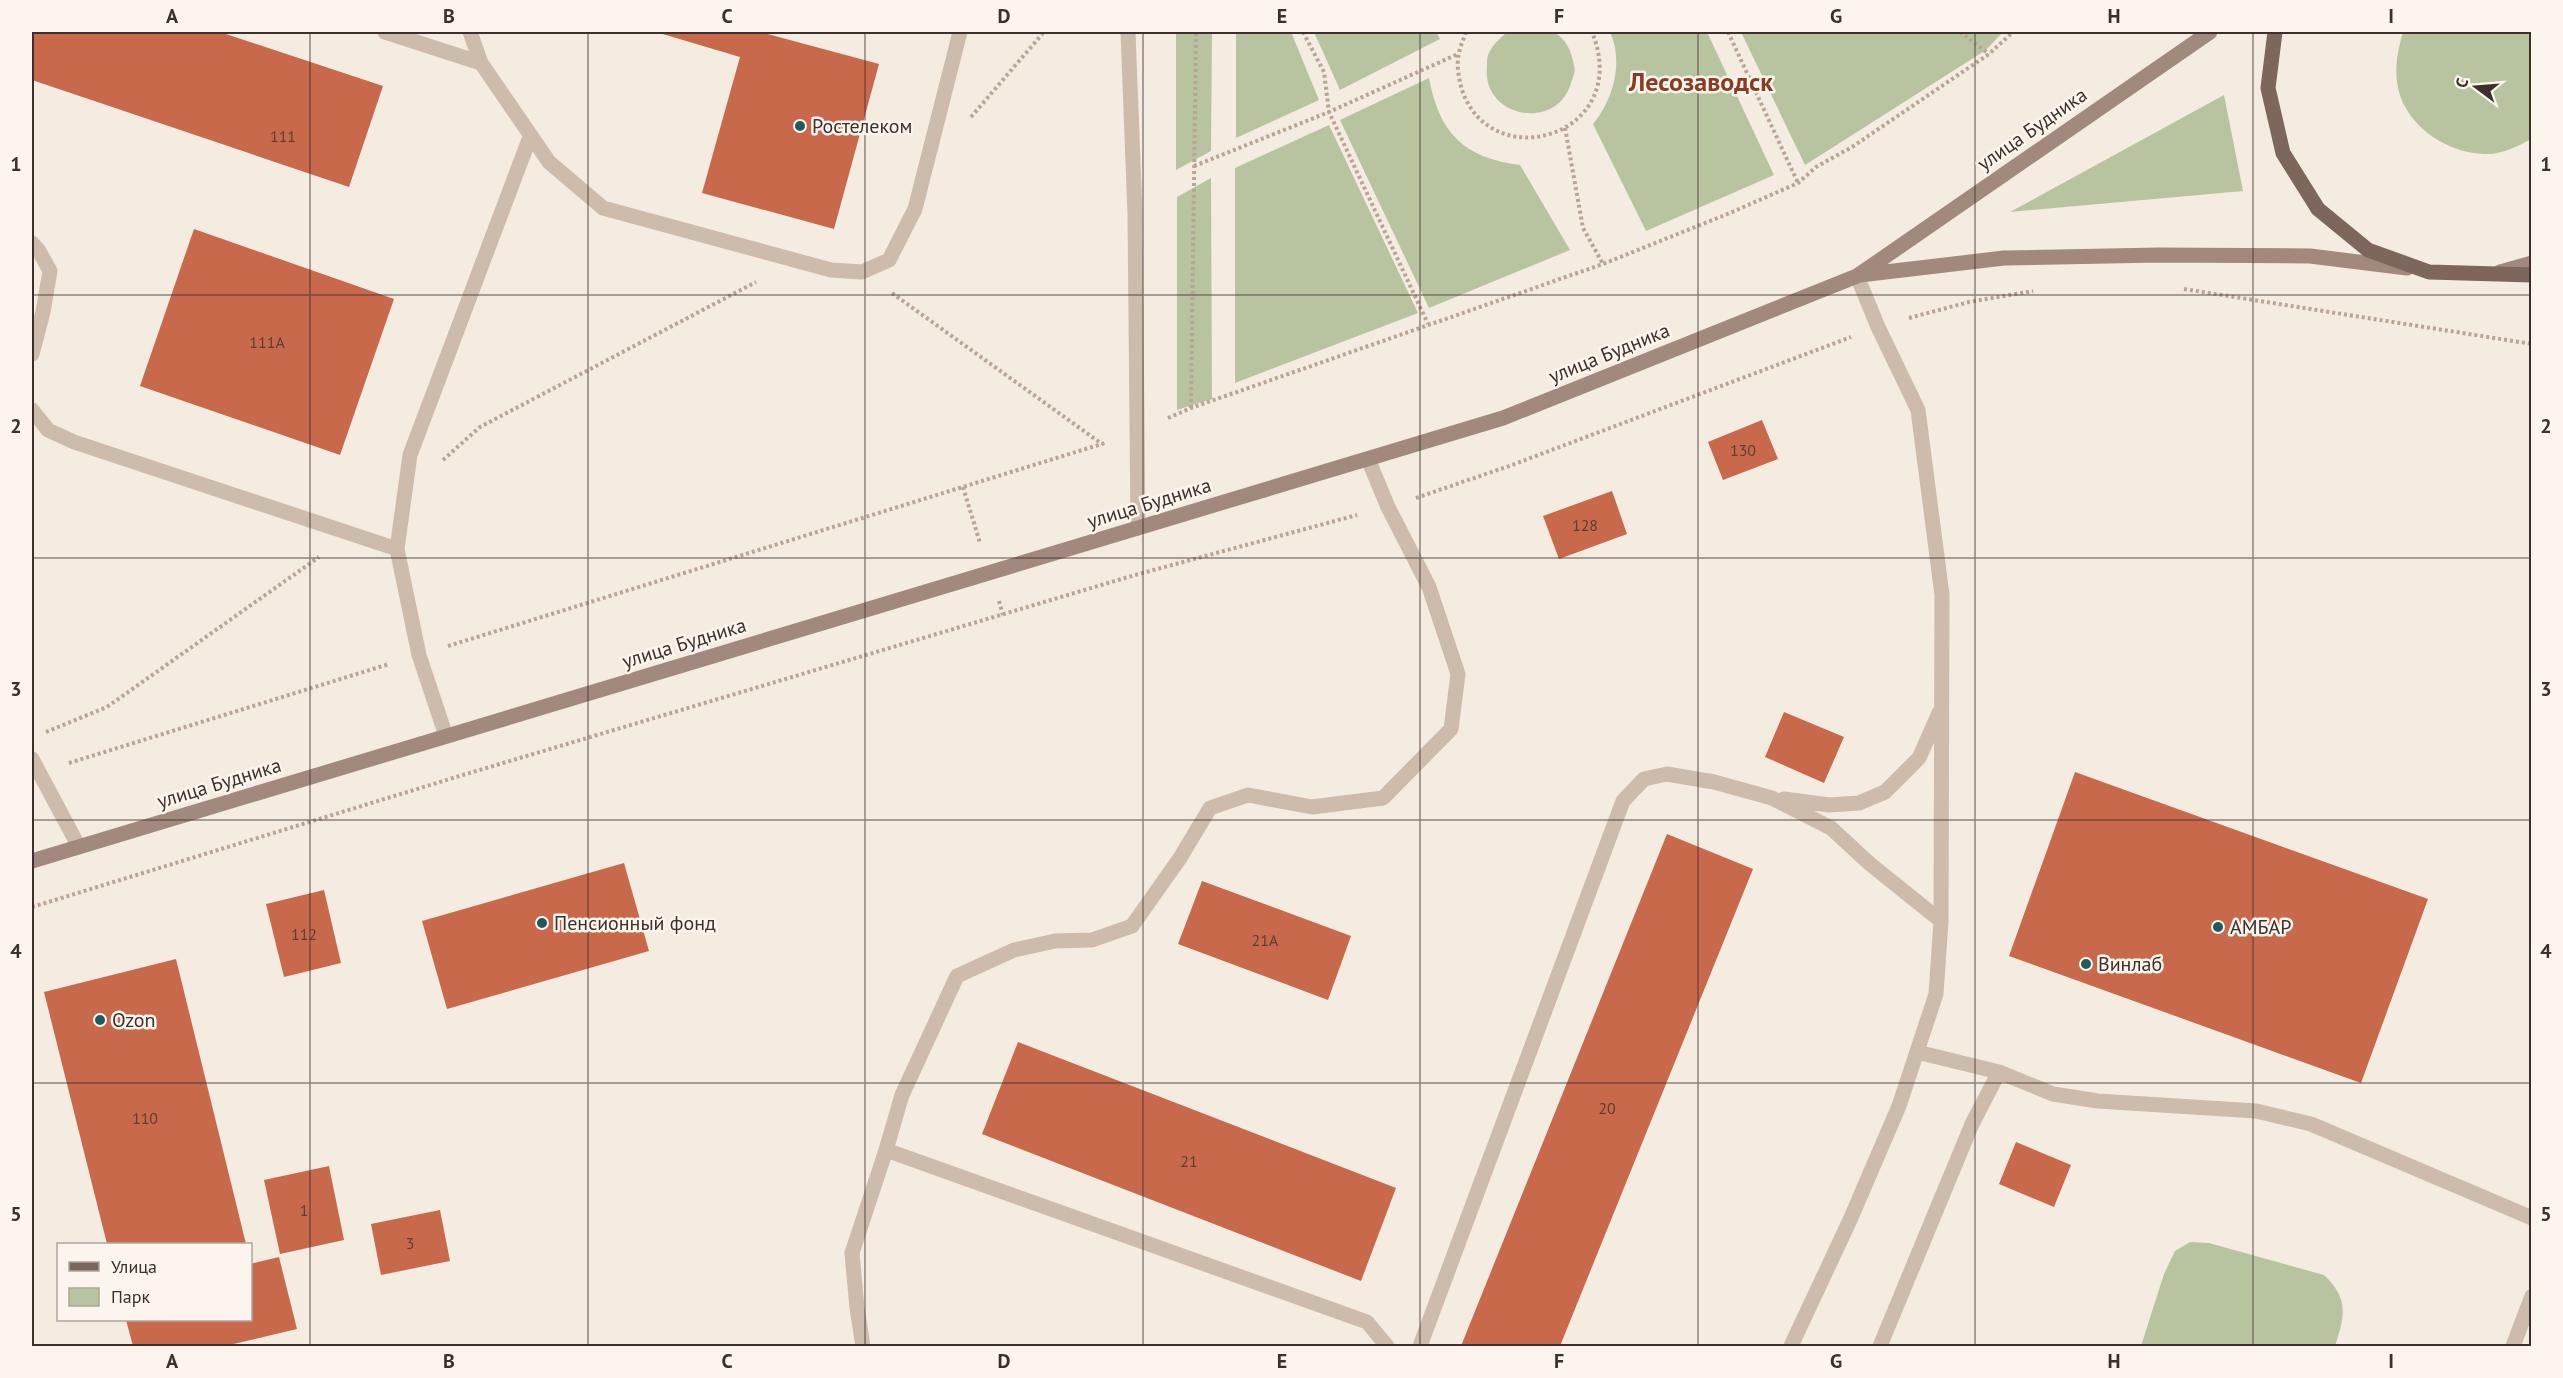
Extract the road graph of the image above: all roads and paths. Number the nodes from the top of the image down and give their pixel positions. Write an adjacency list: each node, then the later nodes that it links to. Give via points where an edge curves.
1 (385, 32): 17 (lane)
2 (470, 32): 17 (lane)
3 (960, 32): 28 (lane, via 915,208 889,260)
4 (1044, 32): 19 (path)
5 (1128, 32): 40 (lane)
6 (1196, 32): 22 (path)
7 (1303, 32): 18 (path, via 1324,72)
8 (1466, 32): 15 (path)
9 (1592, 32): 20 (path, via 1600,51 1595,96)
10 (1728, 32): 23 (path)
11 (1960, 32): 16 (path)
12 (2013, 32): 16 (path)
13 (2210, 32): 31 (main road, улица Будника)
14 (2274, 32): 27 (main road, via 2268,88 2283,153 2318,210 2368,250)
15 (1459, 54): 18 (path); 20 (path, via 1458,78 1466,102 1481,119 1500,132 1521,137 1544,136)
16 (1989, 54): 23 (path, via 1816,167)
17 (481, 63): 21 (lane)
18 (1329, 112): 22 (path); 34 (path)
19 (969, 120)
20 (1565, 128): 26 (path, via 1583,228)
21 (530, 137): 28 (lane, via 549,162 603,208 831,270); 45 (lane, via 410,455)
22 (1194, 166): 38 (path)
23 (1798, 183): 26 (path)
24 (32, 243): 37 (lane, via 50,271)
25 (2532, 263): 29 (main road)
26 (1603, 264): 34 (path)
27 (2420, 269): 29 (main road); 31 (main road, via 2310,256 2159,255 2004,258)
28 (862, 272): 41 (path)
29 (2494, 274): 30 (main road)
30 (2532, 274)
31 (1857, 276): 35 (lane); 42 (main road, улица Будника, via 1503,418)
32 (2177, 288): 36 (path)
33 (2044, 289): 35 (path, via 1969,302)
34 (1428, 324): 38 (path)
35 (1878, 327): 43 (path, via 1512,465); 47 (lane, via 1918,410 1942,595)
36 (2532, 344)
37 (32, 354)
38 (1191, 408): 40 (path)
39 (32, 410): 45 (lane, via 48,430 74,442)
40 (1139, 432): 41 (path); 44 (lane)
41 (1102, 444): 46 (path)
42 (1368, 459): 43 (lane); 44 (main road, улица Будника)
43 (1388, 507): 53 (path, via 1135,575); 57 (lane, via 1428,587 1458,674 1451,729 1383,798 1312,807 1248,795 1210,808 1132,926 1092,940 1055,941 1014,950 957,976 902,1095)
44 (1138, 528): 48 (main road, улица Будника)
45 (397, 549): 46 (lane)
46 (419, 655): 48 (lane); 49 (path)
47 (1941, 708): 50 (lane, via 1919,758 1885,792 1859,803 1829,805); 54 (lane)
48 (446, 736): 51 (main road, улица Будника)
49 (35, 766): 51 (lane)
50 (1772, 798): 54 (lane, via 1831,828); 62 (lane, via 1667,774 1644,779 1623,801)
51 (79, 847): 52 (main road, улица Будника)
52 (32, 861)
53 (32, 907)
54 (1941, 921): 55 (lane, via 1936,994)
55 (1917, 1052): 56 (lane); 63 (lane, via 1899,1106)
56 (1999, 1072): 58 (lane, via 2053,1094 2098,1101 2256,1111 2311,1124); 64 (lane, via 1972,1124)
57 (886, 1150): 60 (lane, via 852,1253); 61 (lane, via 1367,1322)
58 (2532, 1218)
59 (2532, 1296): 65 (lane)
60 (863, 1347)
61 (1386, 1347)
62 (1420, 1347)
63 (1791, 1347)
64 (1880, 1347)
65 (2513, 1347)

